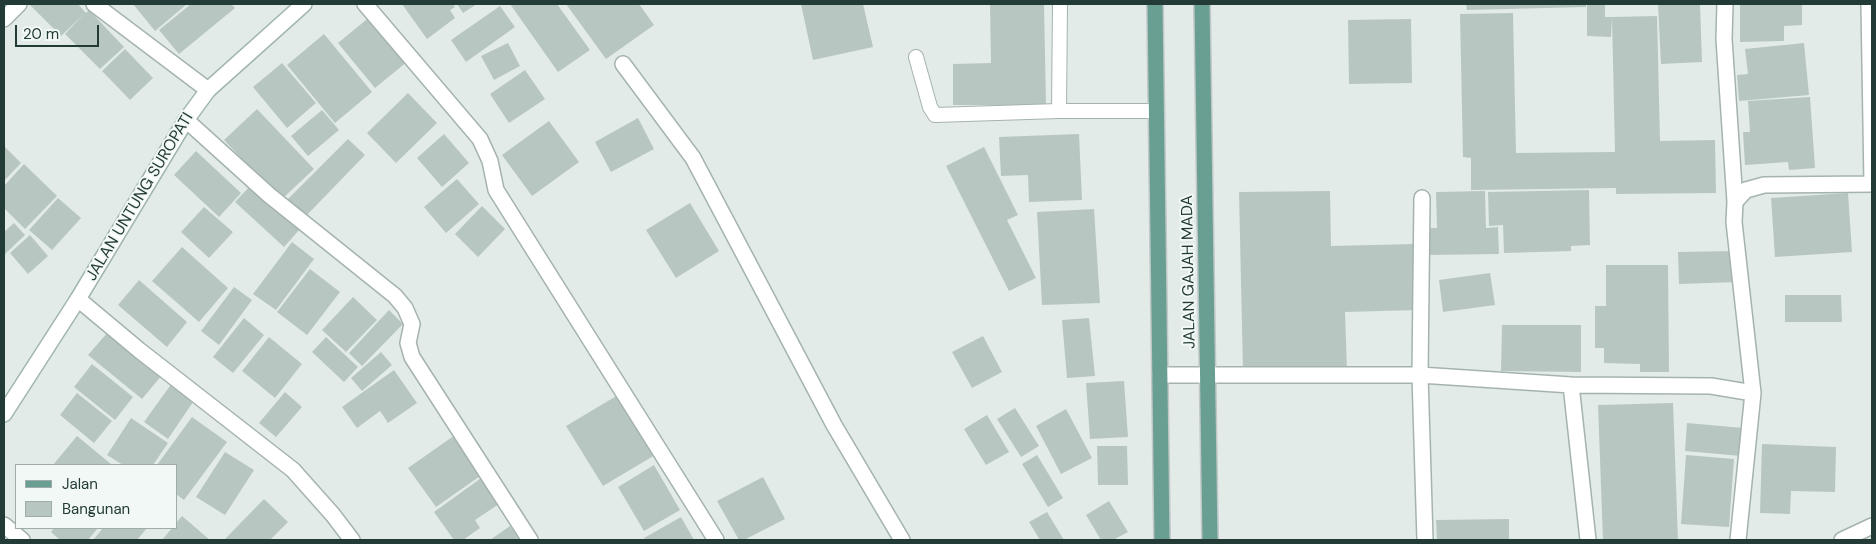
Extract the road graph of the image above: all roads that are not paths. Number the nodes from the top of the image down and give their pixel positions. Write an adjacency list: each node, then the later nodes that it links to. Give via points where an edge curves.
1 (19, 4): 10 (street)
2 (94, 4): 13 (street)
3 (304, 4): 13 (street, JALAN UNTUNG SUROPATI)
4 (365, 4): 32 (street, via 480,139 490,161 496,190)
5 (1060, 4): 14 (lane)
6 (1155, 4): 15 (main road, JALAN GAJAH MADA)
7 (1202, 4): 21 (main road, JALAN GAJAH MADA)
8 (1725, 4): 19 (street, via 1724,39)
9 (1869, 4): 17 (street)
10 (4, 19)
11 (916, 57): 14 (lane, via 935,115)
12 (623, 64): 33 (street, via 693,158 834,425)
13 (208, 90): 16 (street, JALAN UNTUNG SUROPATI)
14 (1059, 111): 15 (lane)
15 (1156, 111): 23 (main road, JALAN GAJAH MADA)
16 (186, 120): 20 (street, JALAN UNTUNG SUROPATI); 31 (street, via 269,195 395,296 405,308 412,324 408,343 412,357)
17 (1872, 184): 19 (street, via 1764,185 1746,190)
18 (1422, 198): 22 (street)
19 (1735, 202): 25 (street, via 1734,222)
20 (78, 299): 26 (street, JALAN UNTUNG SUROPATI); 30 (street, via 293,470)
21 (1208, 375): 22 (street); 23 (street); 35 (main road, JALAN GAJAH MADA)
22 (1420, 375): 24 (street); 36 (street)
23 (1160, 376): 34 (main road, JALAN GAJAH MADA)
24 (1572, 385): 25 (street, via 1711,386); 37 (street)
25 (1753, 393): 38 (street)
26 (4, 414)
27 (4, 525): 29 (street)
28 (1872, 526): 39 (street)
29 (22, 540)
30 (352, 540)
31 (530, 540)
32 (716, 540)
33 (902, 540)
34 (1162, 540)
35 (1210, 540)
36 (1425, 540)
37 (1588, 540)
38 (1738, 540)
39 (1842, 540)

